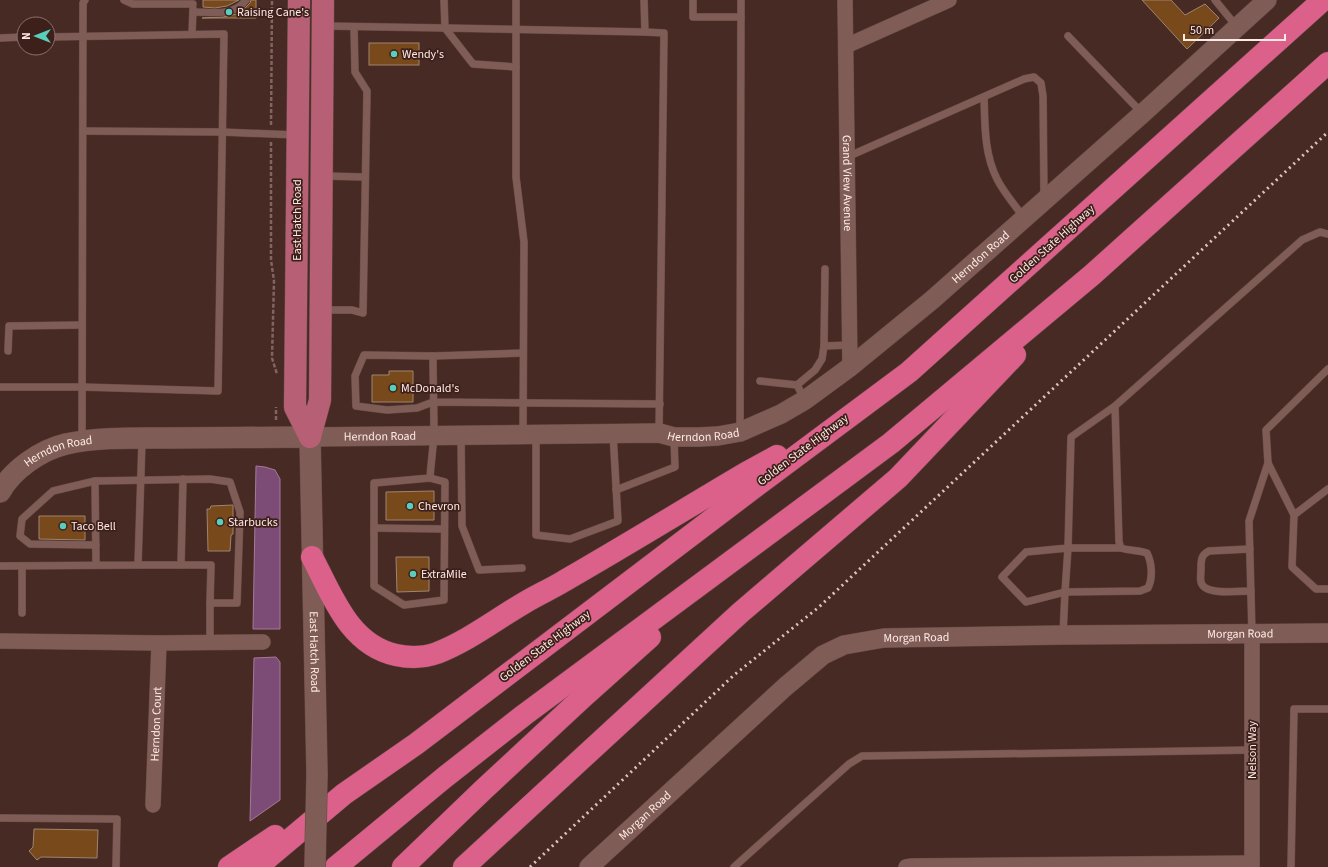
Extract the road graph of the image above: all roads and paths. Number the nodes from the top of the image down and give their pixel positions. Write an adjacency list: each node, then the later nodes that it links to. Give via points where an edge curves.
1 (85, 0): 27 (lane)
2 (124, 0): 17 (lane, via 133,4)
3 (246, 0): 18 (lane, via 233,11)
4 (272, 0): 39 (path)
5 (299, 0): 40 (main road, East Hatch Road)
6 (323, 0): 20 (main road, East Hatch Road)
7 (444, 0): 23 (lane)
8 (516, 0): 24 (lane)
9 (644, 0): 25 (lane)
10 (693, 0): 19 (lane, via 693,17)
11 (741, 0): 19 (lane)
12 (845, 0): 32 (street, Grand View Avenue)
13 (1215, 0): 21 (lane)
14 (1267, 0): 21 (street, Herndon Road)
15 (1322, 0): 68 (highway, Golden State Highway, via 932,352)
16 (944, 1): 32 (street)
17 (193, 2): 18 (lane)
18 (193, 12): 26 (lane)
19 (741, 17): 69 (lane)
20 (323, 26): 22 (lane); 42 (main road, East Hatch Road)
21 (1237, 27): 36 (street, Herndon Road)
22 (354, 28): 23 (lane); 43 (lane, via 355,72 366,91)
23 (445, 28): 24 (lane); 34 (lane, via 473,64)
24 (516, 29): 25 (lane); 34 (lane)
25 (645, 32): 66 (lane, via 664,33)
26 (192, 34): 27 (lane); 38 (lane, via 224,34)
27 (83, 36): 30 (lane); 37 (lane)
28 (1068, 36): 36 (lane)
29 (16, 37): 31 (lane)
30 (56, 37)
31 (0, 38)
32 (846, 46): 41 (street, Grand View Avenue)
33 (1328, 63): 48 (highway)
34 (516, 67): 54 (lane, via 516,177 524,242)
35 (984, 97): 41 (lane); 44 (lane, via 1024,79 1034,78 1041,84); 45 (lane, via 986,146 990,163 998,181)
36 (1142, 114): 44 (street, Herndon Road)
37 (83, 131): 38 (lane); 50 (lane)
38 (222, 132): 39 (lane); 61 (lane, via 218,391)
39 (271, 135): 40 (lane); 58 (path, via 271,260 274,281 272,358)
40 (298, 135): 76 (main road, East Hatch Road, via 296,407)
41 (847, 158): 51 (street, Grand View Avenue)
42 (322, 176): 43 (lane); 49 (main road, East Hatch Road)
43 (365, 177): 49 (lane, via 363,313 352,310)
44 (1044, 201): 45 (street, Herndon Road)
45 (1024, 218): 56 (street, Herndon Road, via 932,300)
46 (1328, 234): 67 (lane, via 1320,232 1302,240)
47 (825, 269): 52 (lane)
48 (1092, 275): 90 (highway, via 892,443); 126 (highway, via 898,478 740,613)
49 (321, 310): 76 (main road, East Hatch Road, via 320,400)
50 (82, 325): 53 (lane, via 9,326); 61 (lane)
51 (850, 345): 52 (lane); 56 (street, Grand View Avenue)
52 (824, 346): 62 (lane, via 822,358)
53 (8, 351)
54 (523, 353): 55 (lane); 65 (lane)
55 (433, 356): 64 (lane); 64 (lane, via 364,355 355,376 356,406 387,410 417,408)
56 (850, 367): 62 (street, Herndon Road)
57 (1328, 369): 79 (lane, via 1266,430)
58 (277, 380)
59 (760, 382): 62 (lane)
60 (0, 387): 61 (lane)
61 (82, 387): 78 (lane)
62 (801, 393): 69 (street, Herndon Road, via 781,414)
63 (276, 401): 75 (path)
64 (433, 402): 65 (lane); 74 (lane)
65 (523, 404): 66 (lane); 71 (lane)
66 (660, 404): 73 (lane)
67 (1115, 406): 92 (lane, via 1071,437); 93 (lane)
68 (839, 424): 95 (highway, via 746,473 454,646 436,654 417,658 394,655 376,648 360,637 347,623); 116 (highway, Golden State Highway, via 422,739)
69 (740, 432): 73 (street, Herndon Road, via 718,436)
70 (613, 433): 71 (street, Herndon Road); 73 (street, Herndon Road); 85 (lane)
71 (530, 434): 72 (street, Herndon Road); 85 (lane, via 536,535 570,539 618,520)
72 (462, 435): 74 (street, Herndon Road); 101 (lane, via 462,526 479,570)
73 (667, 435): 85 (lane, via 675,467)
74 (434, 436): 76 (street, Herndon Road); 80 (lane)
75 (276, 437): 76 (main road, Herndon Road); 77 (main road, Herndon Road)
76 (310, 437): 95 (main road, East Hatch Road)
77 (142, 438): 78 (main road, Herndon Road, via 107,438); 83 (lane)
78 (82, 442): 86 (main road, Herndon Road, via 46,452 14,474)
79 (1268, 462): 87 (lane); 94 (lane, via 1249,521)
80 (430, 478): 88 (lane, via 374,483); 89 (lane, via 444,482)
81 (183, 479): 83 (lane); 98 (lane); 105 (lane, via 230,482 240,512 237,603)
82 (95, 481): 83 (lane); 91 (lane); 91 (lane, via 53,491 22,519 20,536 30,544)
83 (141, 481): 97 (lane)
84 (1328, 489): 87 (lane)
85 (616, 490)
86 (0, 492)
87 (1294, 515): 102 (lane, via 1292,567 1316,589)
88 (374, 528): 89 (lane); 89 (lane, via 374,586 404,605 444,600)
89 (444, 529)
90 (755, 544): 124 (highway, via 524,715); 125 (highway, via 582,698)
91 (96, 545): 96 (lane)
92 (1068, 548): 93 (lane); 104 (lane); 104 (lane, via 1026,552 1002,577 1026,602)
93 (1121, 548): 104 (lane, via 1147,553 1151,575 1148,588 1140,591)
94 (1250, 549): 103 (lane); 103 (lane, via 1209,551 1200,559 1201,583 1206,589)
95 (312, 558): 123 (main road, East Hatch Road, bridge, via 317,774)
96 (96, 565): 97 (lane); 100 (lane)
97 (138, 565): 98 (lane)
98 (182, 565): 105 (lane, via 211,565)
99 (0, 566): 100 (lane)
100 (22, 566): 106 (lane)
101 (522, 568)
102 (1328, 589)
103 (1251, 591): 108 (lane)
104 (1065, 592): 109 (lane)
105 (210, 603): 111 (lane)
106 (22, 613)
107 (1328, 633): 108 (street, Morgan Road)
108 (1252, 634): 109 (street, Morgan Road); 115 (street, Nelson Way)
109 (1063, 635): 127 (street, Morgan Road, via 884,638 844,645 823,655)
110 (0, 641): 113 (street)
111 (210, 642): 112 (street); 113 (street)
112 (263, 642)
113 (159, 643): 117 (street, Herndon Court)
114 (1328, 709): 130 (lane, via 1294,709)
115 (1252, 750): 119 (street, Nelson Way); 128 (lane, via 862,756 849,764)
116 (344, 794): 121 (highway); 122 (highway, Golden State Highway)
117 (153, 805)
118 (0, 818): 120 (lane, via 117,819)
119 (1252, 865): 129 (street)
120 (116, 867)
121 (229, 867)
122 (256, 867)
123 (315, 867)
124 (336, 867)
125 (404, 867)
126 (464, 867)
127 (589, 867)
128 (734, 867)
129 (906, 867)
130 (1291, 867)

